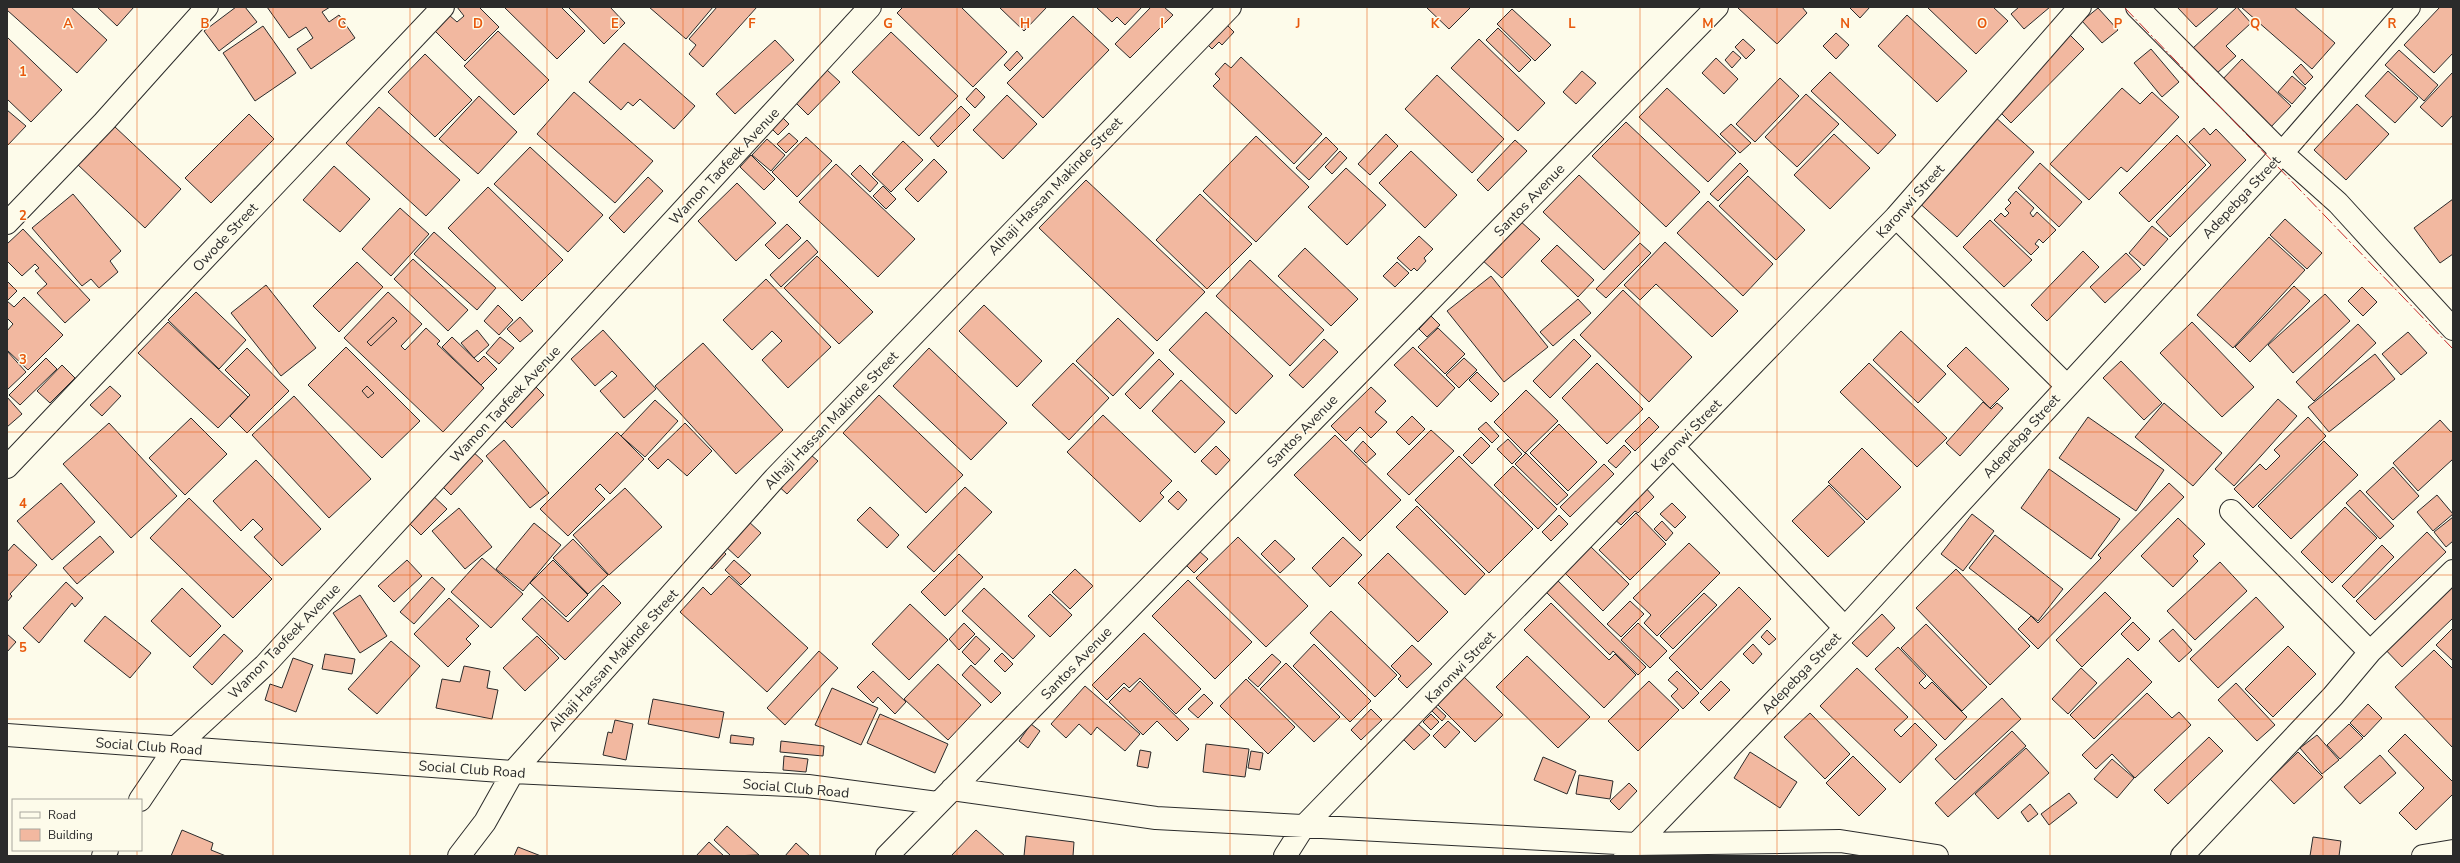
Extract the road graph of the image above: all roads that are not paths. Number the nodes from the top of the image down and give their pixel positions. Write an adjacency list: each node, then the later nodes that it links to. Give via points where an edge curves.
1 (207, 7): 11 (street, via 104,122)
2 (443, 7): 15 (street, Owode Street)
3 (870, 7): 21 (street, Wamon Taofeek Avenue, via 265,665)
4 (1230, 7): 22 (street, Alhaji Hassan Makinde Street, via 775,478)
5 (1717, 7): 23 (street, Santos Avenue)
6 (2080, 7): 10 (street, Karonwi Street)
7 (2137, 7): 9 (street)
8 (2409, 7): 9 (street, Adepebga Street)
9 (2282, 153): 12 (street, via 2338,203); 13 (street, Adepebga Street)
10 (1896, 217): 13 (street); 14 (street, Karonwi Street)
11 (7, 223)
12 (2453, 329)
13 (2067, 386): 18 (street, Adepebga Street)
14 (1674, 448): 18 (street); 25 (street, Karonwi Street)
15 (7, 467)
16 (2231, 511): 19 (street)
17 (2453, 571): 19 (street)
18 (1845, 628): 26 (street, Adepebga Street)
19 (2370, 652): 32 (street)
20 (7, 735): 21 (street, Social Club Road)
21 (175, 748): 22 (street, Social Club Road); 24 (street, Wamon Taofeek Avenue)
22 (513, 772): 23 (street, Social Club Road, via 808,786); 28 (street, Alhaji Hassan Makinde Street, via 485,822)
23 (945, 796): 25 (street, Social Club Road, via 1156,818); 29 (street, Santos Avenue)
24 (141, 799)
25 (1304, 826): 26 (street, Social Club Road); 30 (street, Karonwi Street)
26 (1630, 850): 31 (street, Social Club Road, via 1840,841)
27 (2453, 851): 33 (street)
28 (459, 856)
29 (887, 856)
30 (1284, 856)
31 (1937, 856)
32 (2182, 856)
33 (2422, 856)

